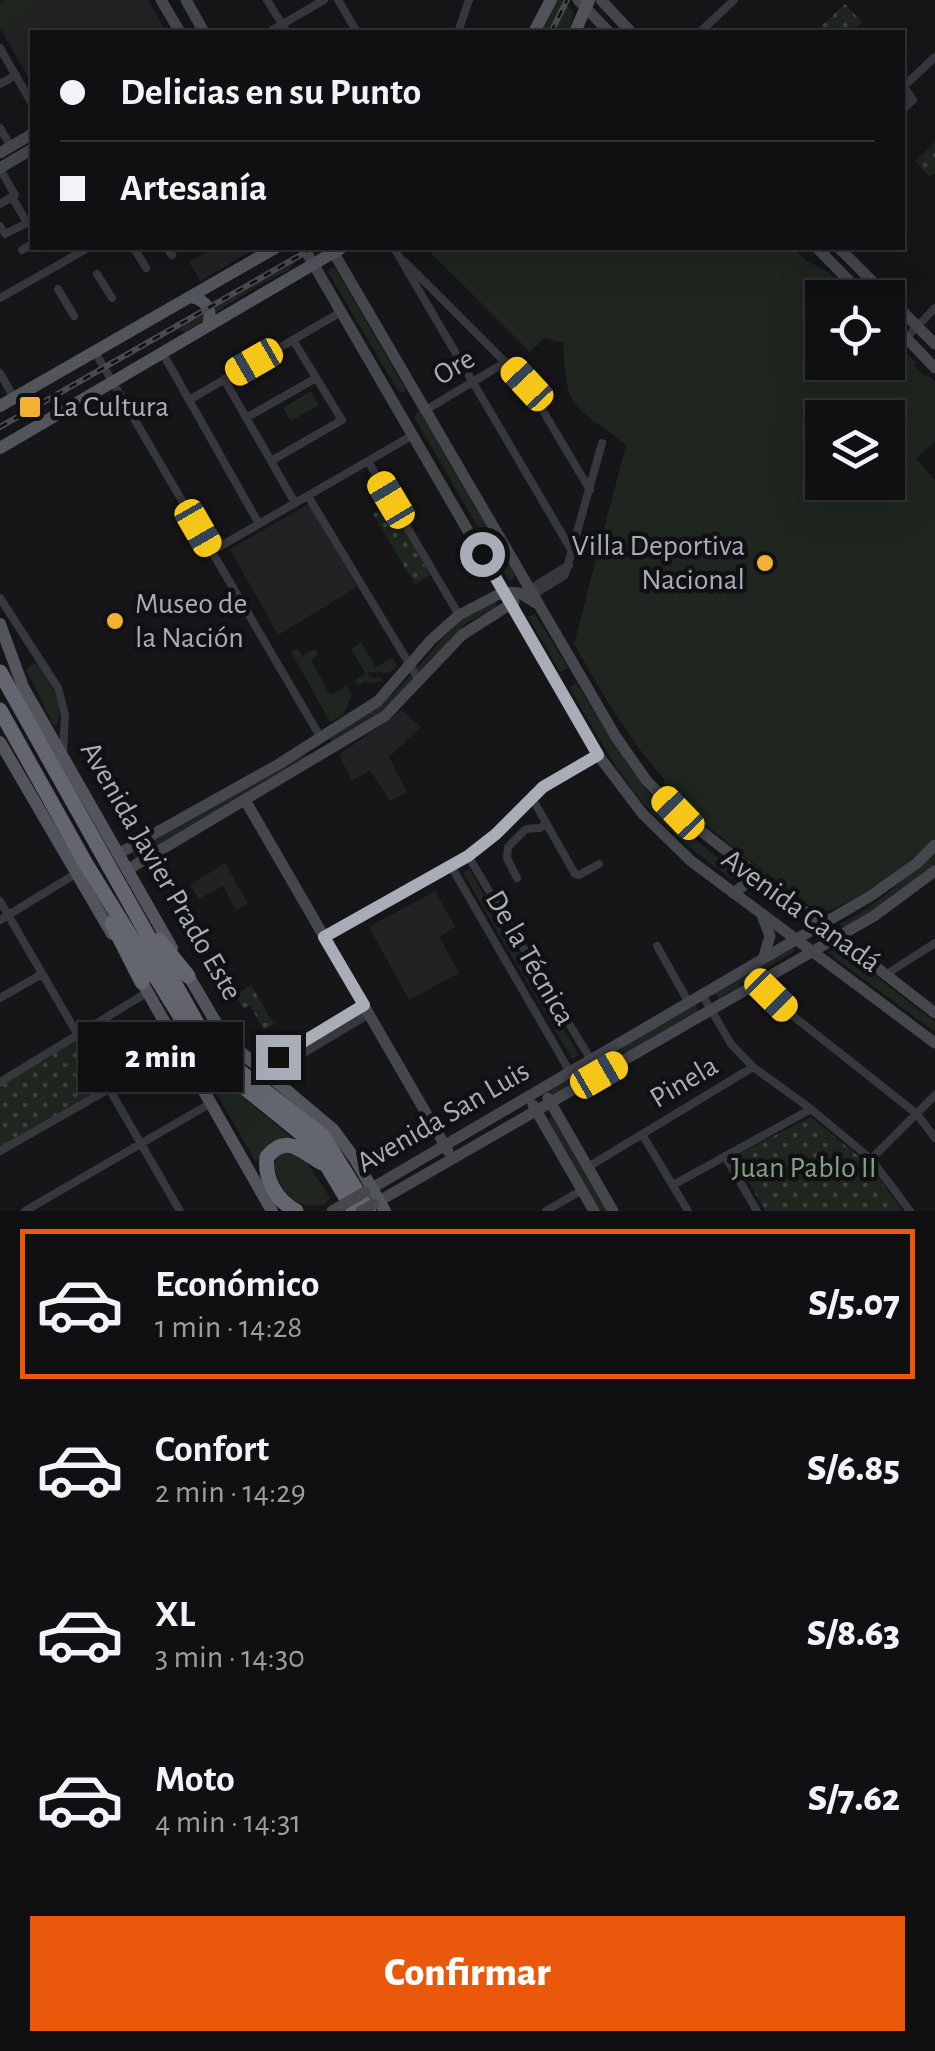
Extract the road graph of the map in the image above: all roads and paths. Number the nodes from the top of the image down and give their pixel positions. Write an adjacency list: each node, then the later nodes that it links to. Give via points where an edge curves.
1 (161, 0): 12 (main road)
2 (186, 0): 13 (main road)
3 (268, 0): 11 (street)
4 (324, 0): 11 (street)
5 (338, 0): 14 (street)
6 (469, 0): 15 (street)
7 (551, 0): 16 (main road)
8 (734, 0): 20 (street)
9 (605, 2): 19 (main road)
10 (584, 3): 17 (main road); 18 (main road)
11 (284, 28)
12 (179, 30)
13 (203, 30)
14 (356, 30)
15 (459, 30)
16 (535, 30)
17 (576, 30)
18 (607, 30)
19 (629, 30)
20 (702, 30)
21 (0, 48): 23 (street)
22 (935, 56): 25 (street)
23 (16, 75): 24 (street); 26 (street)
24 (0, 84)
25 (905, 86)
26 (30, 100)
27 (0, 128): 29 (street)
28 (30, 135): 29 (main road)
29 (6, 150)
30 (30, 151): 31 (main road)
31 (0, 169): 32 (street)
32 (12, 197): 33 (street); 35 (street)
33 (0, 204)
34 (30, 205): 35 (street)
35 (20, 210): 36 (street, via 27,222)
36 (2, 232)
37 (30, 245): 38 (street)
38 (22, 250)
39 (84, 250): 56 (street)
40 (135, 250): 50 (street)
41 (272, 250): 55 (main road)
42 (305, 250): 48 (main road, Avenida Canadá)
43 (333, 250): 48 (main road)
44 (336, 250): 75 (main road)
45 (819, 250): 52 (main road)
46 (841, 250): 49 (main road)
47 (396, 251): 68 (street); 74 (street)
48 (313, 263): 59 (main road, Avenida Canadá); 61 (main road)
49 (856, 264): 52 (main road); 62 (main road)
50 (146, 268)
51 (97, 274): 57 (street)
52 (844, 275): 53 (main road)
53 (849, 280)
54 (58, 289): 60 (street)
55 (191, 297): 61 (main road, via 206,304); 66 (main road)
56 (0, 298)
57 (112, 298)
58 (935, 308): 62 (street)
59 (341, 312): 64 (street); 76 (main road, Avenida Canadá)
60 (74, 316)
61 (208, 325): 67 (main road)
62 (917, 326): 63 (street); 65 (main road)
63 (906, 338): 69 (main road)
64 (293, 340): 71 (street); 72 (street)
65 (935, 344)
66 (95, 352): 73 (street); 77 (main road)
67 (162, 352): 73 (main road); 78 (street)
68 (506, 362): 74 (street, Ore); 88 (street, via 527,384)
69 (935, 368)
70 (0, 373): 77 (street)
71 (316, 378): 81 (street); 86 (street, via 342,420)
72 (224, 379): 78 (street); 81 (street)
73 (113, 381): 85 (main road); 92 (street)
74 (473, 382): 80 (street, Ore); 93 (street)
75 (408, 383): 76 (main road, via 405,398); 80 (main road)
76 (391, 396): 82 (main road, Avenida Canadá)
77 (14, 398): 79 (main road)
78 (188, 400): 91 (street)
79 (0, 406)
80 (423, 409): 82 (main road, via 410,409); 95 (main road)
81 (246, 418): 86 (street)
82 (405, 420): 83 (main road, Avenida Canadá)
83 (413, 435): 87 (street); 94 (main road, Avenida Canadá)
84 (602, 443): 88 (street)
85 (0, 448)
86 (271, 461): 90 (street)
87 (368, 461): 89 (street); 98 (street)
88 (590, 490): 93 (street)
89 (308, 496): 90 (street); 100 (street)
90 (295, 503): 91 (street)
91 (258, 524): 92 (street)
92 (212, 551): 107 (street)
93 (572, 551): 95 (street, via 565,575)
94 (503, 592): 95 (main road); 97 (main road, Avenida Canadá); 98 (main road)
95 (530, 596): 97 (main road); 102 (main road, Avenida Canadá)
96 (0, 598): 110 (street, via 58,688 65,715)
97 (511, 605): 103 (main road, via 462,634); 104 (main road, Avenida Canadá)
98 (460, 615): 100 (main road)
99 (0, 624): 110 (main road, Avenida Javier Prado Este, via 15,669)
100 (409, 665): 103 (street); 107 (main road, via 378,701)
101 (1, 672): 112 (highway, Avenida Javier Prado Este)
102 (579, 674): 104 (main road, via 565,676); 125 (main road, Avenida Canadá, via 646,780)
103 (420, 680): 114 (main road, via 385,716)
104 (559, 686): 109 (main road, Avenida Canadá)
105 (0, 710): 111 (highway, Avenida Javier Prado Este)
106 (0, 723): 111 (highway)
107 (321, 738): 116 (main road)
108 (2, 749): 123 (main road, Avenida Javier Prado Este)
109 (598, 755): 113 (street); 128 (main road, Avenida Canadá, via 642,812)
110 (63, 756): 119 (main road, Avenida Javier Prado Este)
111 (30, 761): 123 (highway, Avenida Javier Prado Este)
112 (69, 797): 141 (highway, via 167,954); 179 (highway, Avenida Javier Prado Este, via 198,1025 238,1070 323,1136)
113 (532, 798): 115 (street); 120 (street)
114 (245, 800): 117 (main road); 133 (main road)
115 (547, 824): 121 (street, via 575,874); 127 (street, via 526,829 508,847)
116 (162, 830): 117 (main road); 119 (main road)
117 (171, 844): 124 (main road)
118 (935, 846): 132 (main road, Avenida San Luis)
119 (118, 854): 124 (main road, Avenida Javier Prado Este)
120 (468, 856): 122 (street); 153 (street, De la Técnica)
121 (599, 864)
122 (451, 866): 133 (street); 156 (street, De la Técnica)
123 (82, 868): 131 (street); 144 (highway); 175 (highway, Avenida Javier Prado Este, via 200,1044 306,1136)
124 (127, 870): 141 (main road, Avenida Javier Prado Este)
125 (748, 870): 128 (main road, via 746,884); 132 (main road, Avenida Canadá)
126 (935, 871): 134 (main road, Avenida San Luis)
127 (517, 878)
128 (733, 893): 130 (main road, Avenida Canadá)
129 (0, 901): 131 (street)
130 (760, 914): 135 (main road, Avenida Canadá); 139 (main road, via 770,936)
131 (4, 918): 140 (street)
132 (820, 926): 134 (main road, Avenida Canadá); 135 (main road, Avenida San Luis)
133 (324, 937): 148 (main road)
134 (836, 938): 138 (main road, Avenida San Luis); 142 (main road, Avenida Canadá)
135 (797, 939): 138 (main road, Avenida Canadá); 139 (main road, Avenida San Luis)
136 (935, 944): 142 (street)
137 (657, 946): 147 (street)
138 (813, 951): 143 (main road, Avenida San Luis); 152 (main road, Avenida Canadá)
139 (762, 959): 145 (main road, Avenida San Luis)
140 (42, 974): 146 (street); 151 (street)
141 (188, 976): 155 (main road, Avenida Javier Prado Este, via 218,1026)
142 (885, 976): 150 (main road, Avenida Canadá)
143 (762, 980): 149 (main road, Avenida San Luis); 166 (street, via 788,1012)
144 (145, 987): 151 (street); 163 (main road)
145 (703, 996): 147 (main road, Avenida San Luis); 149 (street)
146 (0, 998)
147 (689, 1004): 153 (main road, Avenida San Luis)
148 (366, 1010): 155 (street); 170 (main road)
149 (711, 1011): 154 (street); 162 (main road, Avenida San Luis)
150 (935, 1013)
151 (78, 1035): 157 (street); 158 (street)
152 (935, 1042)
153 (590, 1060): 156 (main road, Avenida San Luis)
154 (752, 1067): 164 (street); 167 (street, Pinela)
155 (263, 1072): 179 (main road, Avenida Javier Prado Este, via 333,1129)
156 (570, 1072): 159 (main road, Avenida San Luis)
157 (0, 1082)
158 (109, 1089): 169 (street); 171 (street)
159 (542, 1089): 161 (main road, Avenida San Luis); 162 (main road)
160 (935, 1095): 166 (street)
161 (528, 1097): 165 (main road); 170 (main road, Avenida San Luis)
162 (550, 1102): 165 (main road, Avenida San Luis); 176 (main road)
163 (211, 1103): 169 (street); 182 (main road)
164 (811, 1109): 172 (street); 173 (street)
165 (536, 1110): 174 (main road, Avenida San Luis); 178 (main road)
166 (917, 1114): 168 (street); 173 (street)
167 (642, 1134): 176 (street, Pinela); 177 (street)
168 (935, 1138)
169 (140, 1144): 180 (street); 181 (street)
170 (446, 1146): 174 (main road); 179 (main road, Avenida San Luis)
171 (0, 1151)
172 (726, 1156): 177 (street); 190 (street)
173 (871, 1159): 191 (street)
174 (453, 1160): 179 (main road, Avenida San Luis)
175 (330, 1167): 183 (highway, via 293,1145 268,1155 268,1177); 185 (highway, Avenida Javier Prado Este)
176 (588, 1167): 188 (main road)
177 (673, 1185): 189 (street)
178 (582, 1190): 186 (street); 187 (main road)
179 (374, 1201): 184 (main road, Avenida San Luis, bridge); 185 (main road, Avenida San Luis, bridge)
180 (176, 1210)
181 (25, 1211)
182 (272, 1211)
183 (296, 1211)
184 (332, 1211)
185 (357, 1211)
186 (546, 1211)
187 (594, 1211)
188 (614, 1211)
189 (688, 1211)
190 (757, 1211)
191 (910, 1211)

